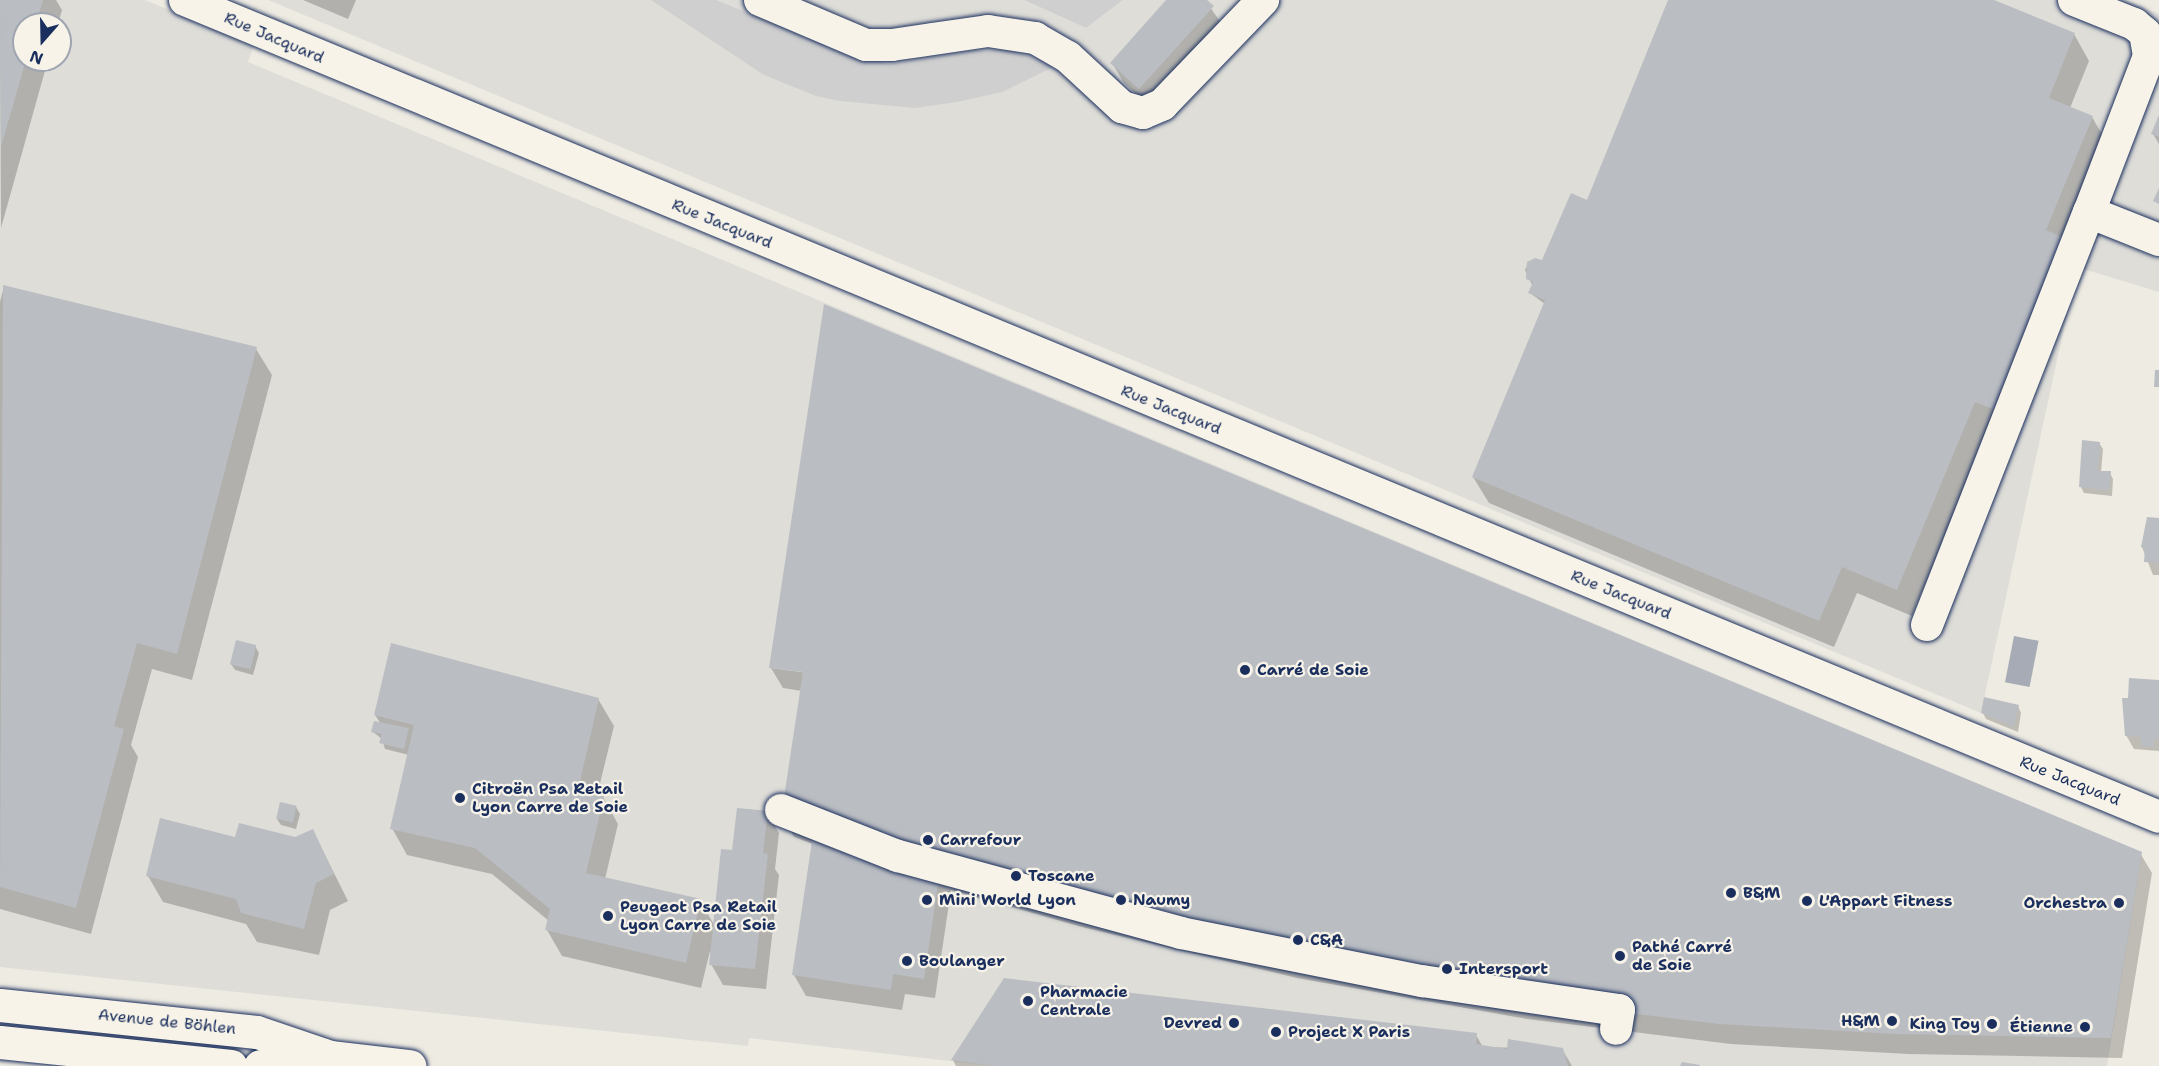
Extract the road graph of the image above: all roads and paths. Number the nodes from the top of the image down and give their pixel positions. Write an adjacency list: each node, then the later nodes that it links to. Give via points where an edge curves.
1 (185, 0): 9 (street, Rue Jacquard)
2 (760, 0): 3 (street, via 866,45 988,31 1035,38 1068,57 1122,107 1143,113 1162,105)
3 (1263, 0)
4 (2074, 0): 5 (street, via 2134,24 2145,33 2149,56)
5 (2089, 212): 6 (street); 7 (street)
6 (2159, 240)
7 (1927, 625)
8 (781, 810): 11 (street, via 898,856 1181,933 1413,979 1619,1010)
9 (2159, 817)
10 (0, 1005): 13 (main road, Avenue de Böhlen, via 257,1032)
11 (1616, 1029)
12 (0, 1042): 14 (main road)
13 (330, 1057): 15 (main road, Avenue de Böhlen); 16 (main road, Avenue de Böhlen)
14 (231, 1066)
15 (260, 1066)
16 (409, 1066)

